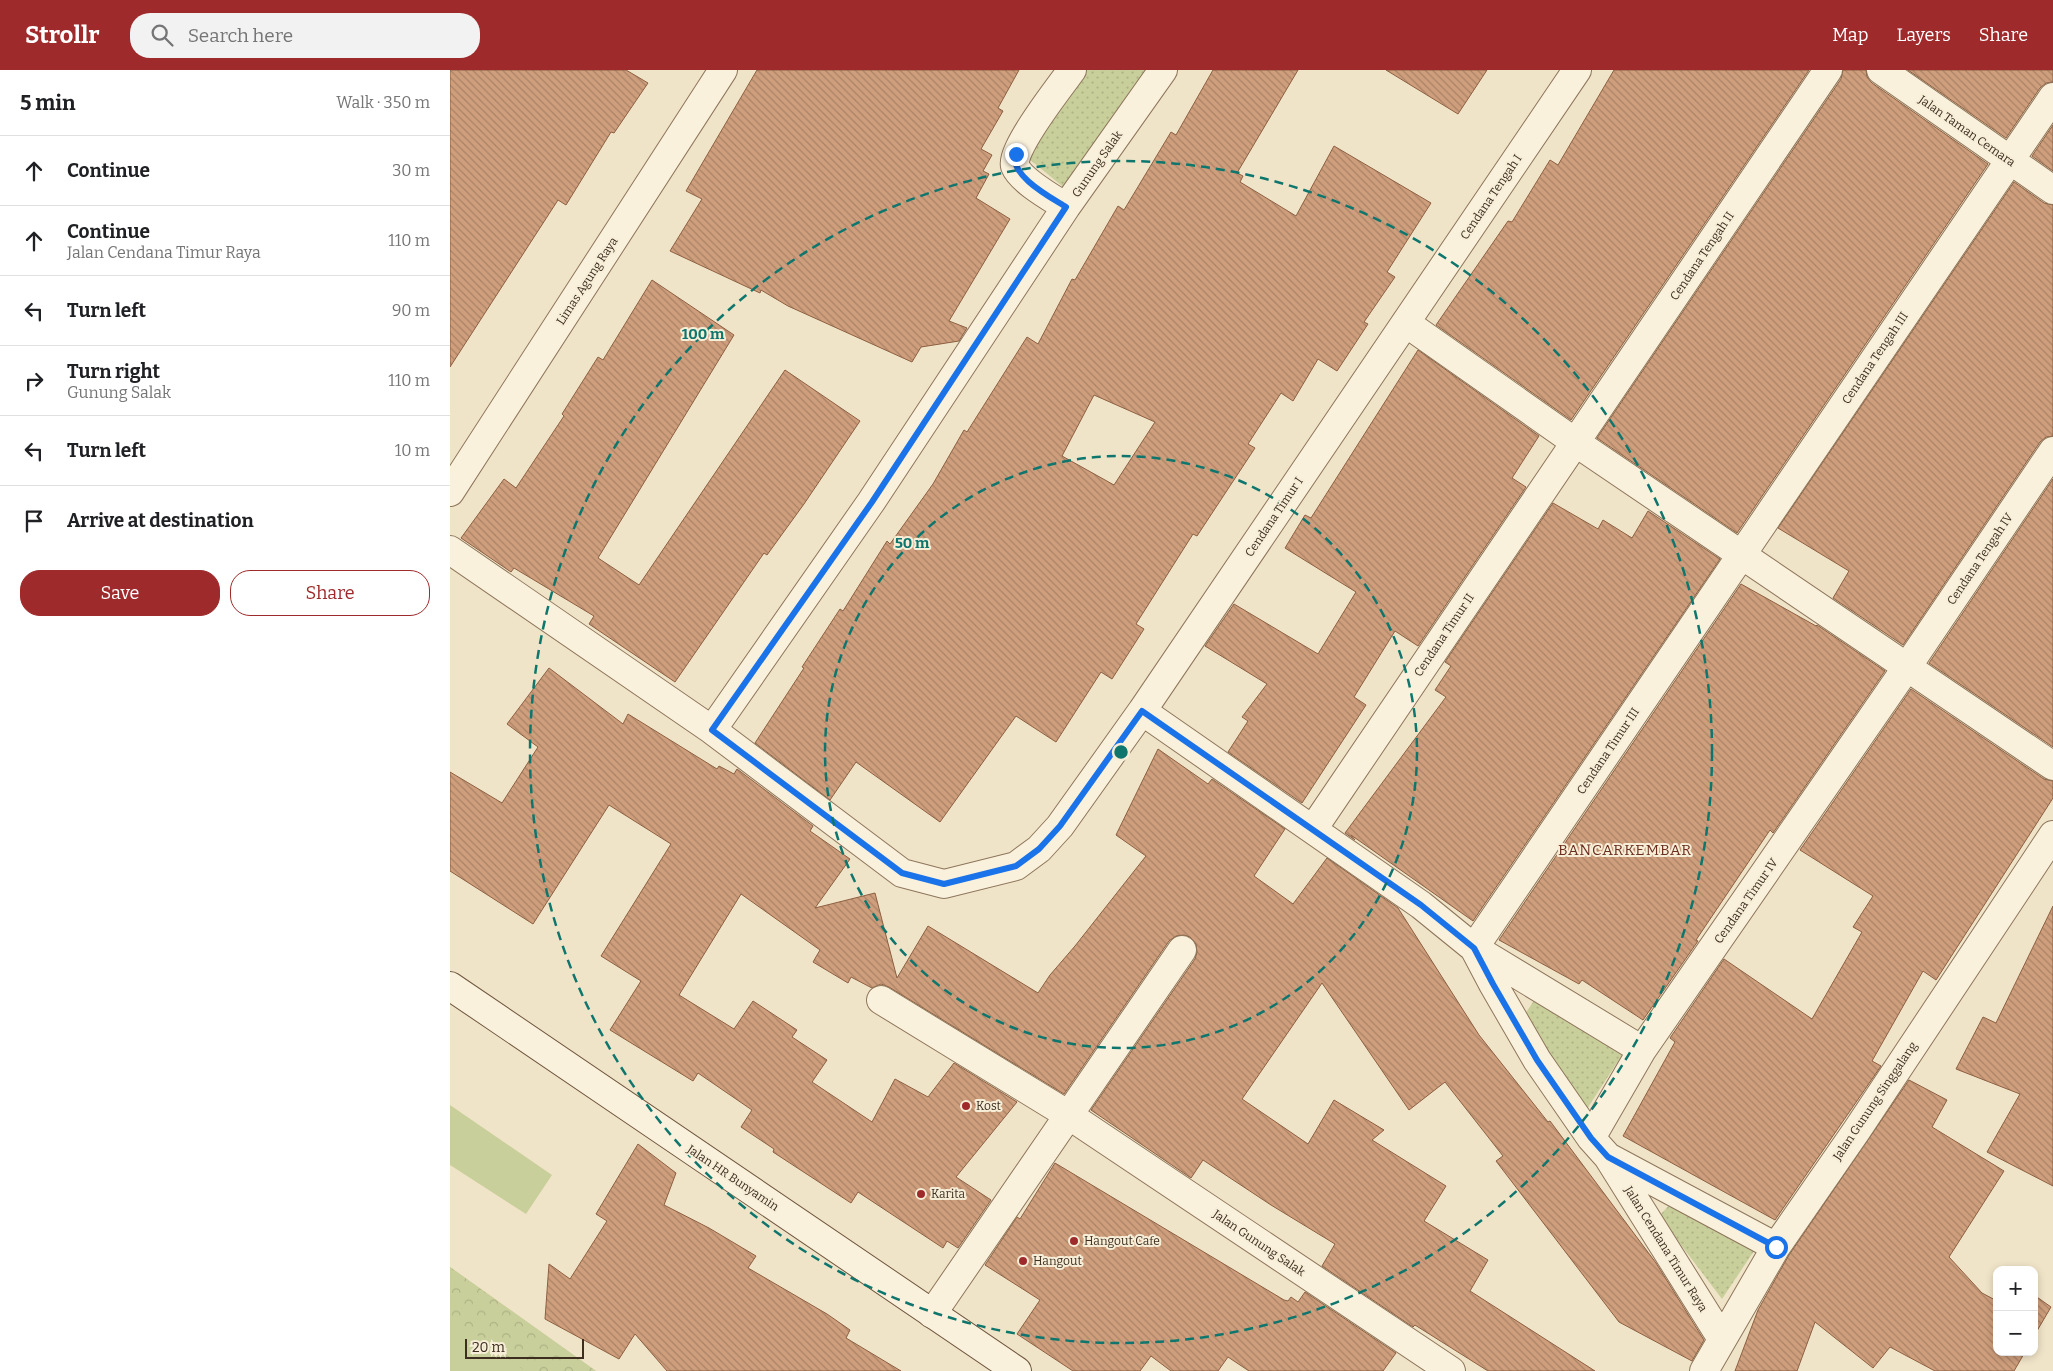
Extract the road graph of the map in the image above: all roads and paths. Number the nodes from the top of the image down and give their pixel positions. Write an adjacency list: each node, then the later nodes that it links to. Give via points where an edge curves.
1 (723, 70): 14 (street, Limas Agung Raya)
2 (1072, 70): 10 (street, via 1030,129 1014,159 1022,176)
3 (1163, 70): 10 (street, Gunung Salak)
4 (1577, 70): 11 (street, Cendana Tengah I)
5 (1828, 70): 12 (street, Cendana Tengah II)
6 (1881, 70): 8 (street, Jalan Taman Cemara)
7 (2053, 97): 8 (street, Cendana Tengah III)
8 (2009, 160): 9 (street, Jalan Taman Cemara); 16 (street, Cendana Tengah III)
9 (2053, 190)
10 (1066, 207): 19 (street, Gunung Salak, via 872,502)
11 (1406, 324): 12 (street); 18 (street, Cendana Timur I)
12 (1575, 442): 16 (street); 21 (street, Cendana Timur II)
13 (2053, 451): 17 (street, Cendana Tengah IV)
14 (450, 492)
15 (450, 550): 19 (street, Cendana Timur I)
16 (1741, 555): 17 (street); 23 (street, Cendana Timur III)
17 (1907, 667): 20 (street); 27 (street, Cendana Timur IV)
18 (1142, 711): 19 (street, Cendana Timur I, via 1060,826 1039,849 1016,866 944,884 902,873); 21 (street, Jalan Cendana Timur Raya)
19 (712, 730)
20 (2053, 766)
21 (1313, 828): 23 (street, Jalan Cendana Timur Raya, via 1421,905)
22 (2053, 835): 30 (street, Jalan Gunung Singgalang)
23 (1474, 948): 27 (street); 29 (street, Jalan Cendana Timur Raya, via 1537,1060)
24 (1182, 950): 28 (street)
25 (450, 986): 31 (street, Jalan HR Bunyamin)
26 (881, 1000): 28 (street, Jalan Gunung Salak)
27 (1642, 1050): 29 (street, Cendana Timur IV)
28 (1067, 1114): 31 (street); 34 (street, Jalan Gunung Salak)
29 (1599, 1148): 30 (street); 32 (street, Jalan Cendana Timur Raya)
30 (1776, 1247): 32 (street, Jalan Gunung Singgalang)
31 (932, 1314): 33 (street, Jalan HR Bunyamin)
32 (1722, 1339): 35 (street, Jalan Gunung Singgalang)
33 (1017, 1371)
34 (1451, 1371)
35 (1704, 1371)

